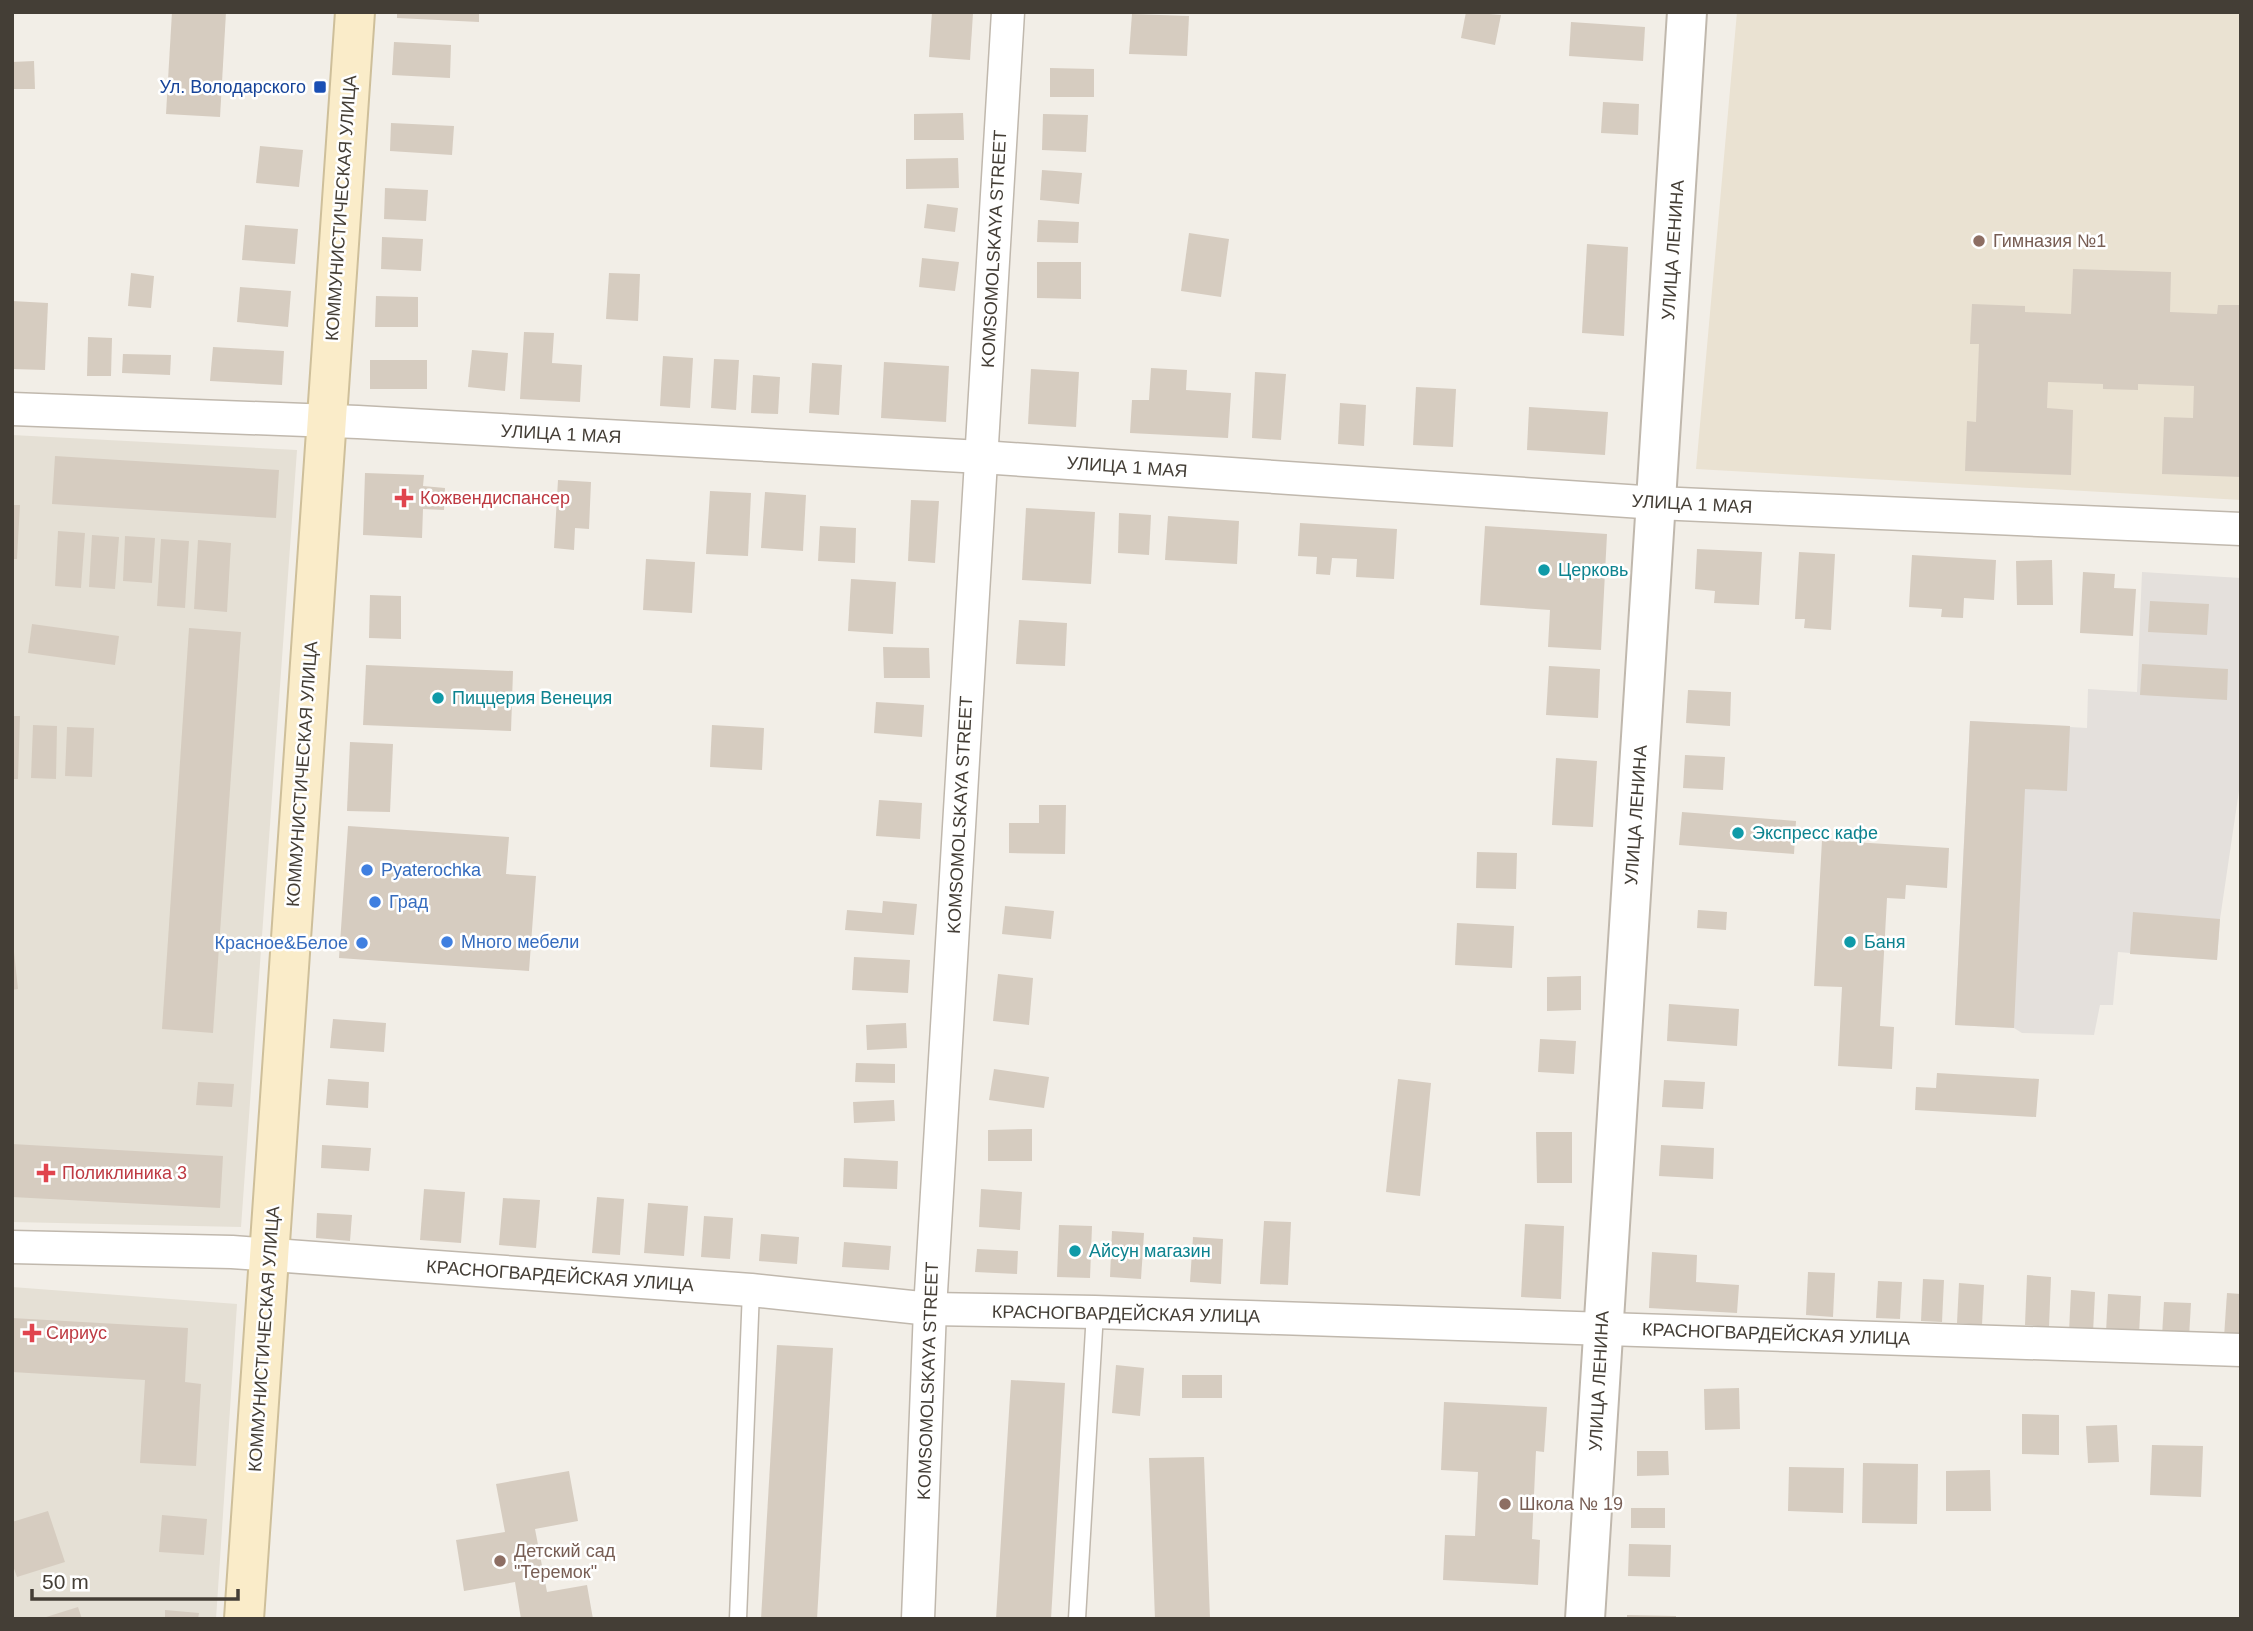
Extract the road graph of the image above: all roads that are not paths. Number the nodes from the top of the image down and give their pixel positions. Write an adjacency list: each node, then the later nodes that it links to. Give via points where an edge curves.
1 (355, 12): 5 (main road, КОММУНИСТИЧЕСКАЯ УЛИЦА)
2 (1008, 12): 6 (street, KOMSOMOLSKAYA STREET)
3 (1687, 12): 7 (street, УЛИЦА ЛЕНИНА)
4 (12, 409): 5 (street, УЛИЦА 1 МАЯ)
5 (325, 421): 6 (street, УЛИЦА 1 МАЯ); 10 (main road, КОММУНИСТИЧЕСКАЯ УЛИЦА)
6 (981, 457): 7 (street, УЛИЦА 1 МАЯ); 12 (street, KOMSOMOLSKAYA STREET)
7 (1657, 503): 8 (street, УЛИЦА 1 МАЯ); 14 (street, УЛИЦА ЛЕНИНА)
8 (2241, 529)
9 (12, 1247): 10 (street, КРАСНОГВАРДЕЙСКАЯ УЛИЦА)
10 (270, 1255): 11 (street, КРАСНОГВАРДЕЙСКАЯ УЛИЦА); 16 (main road, КОММУНИСТИЧЕСКАЯ УЛИЦА)
11 (751, 1290): 12 (street, КРАСНОГВАРДЕЙСКАЯ УЛИЦА); 17 (lane)
12 (930, 1309): 13 (street, КРАСНОГВАРДЕЙСКАЯ УЛИЦА); 18 (street, KOMSOMOLSKAYA STREET)
13 (1095, 1312): 14 (street, КРАСНОГВАРДЕЙСКАЯ УЛИЦА); 19 (lane)
14 (1602, 1328): 15 (street, КРАСНОГВАРДЕЙСКАЯ УЛИЦА); 20 (street, УЛИЦА ЛЕНИНА)
15 (2241, 1350)
16 (244, 1619)
17 (738, 1619)
18 (918, 1619)
19 (1077, 1619)
20 (1585, 1619)

